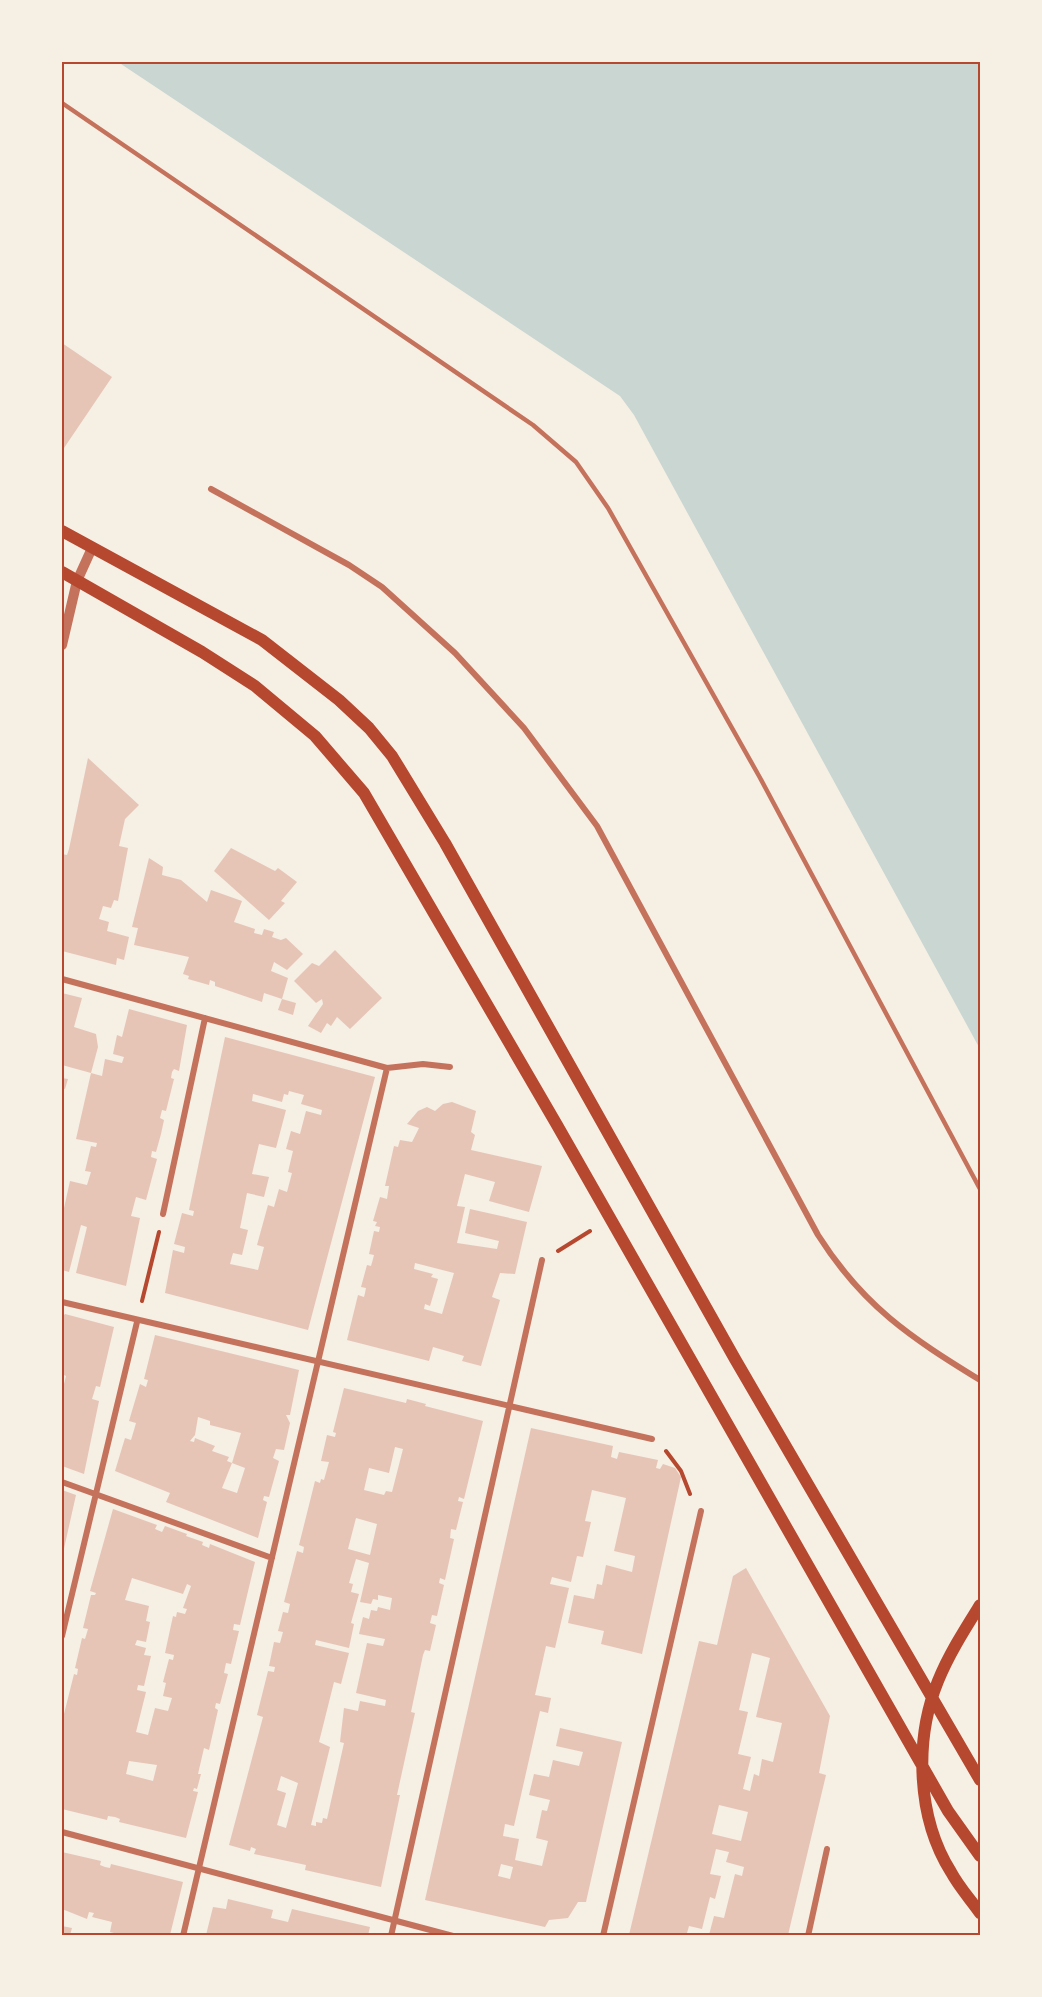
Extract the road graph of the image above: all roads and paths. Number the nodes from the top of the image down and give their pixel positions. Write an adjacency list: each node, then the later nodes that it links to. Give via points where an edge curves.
1 (62, 103): 13 (lane, via 533,425 576,462 608,508 759,776)
2 (210, 489): 20 (street, via 382,586 494,693 597,826 840,1270 891,1321)
3 (62, 531): 4 (main road)
4 (92, 548): 6 (street); 29 (main road, via 262,640 339,700 392,756)
5 (62, 572): 6 (main road)
6 (77, 581): 7 (street); 15 (main road, via 255,686 291,714 340,763 388,831 446,938)
7 (64, 625): 8 (street)
8 (62, 645)
9 (62, 979): 10 (street)
10 (205, 1018): 12 (street); 14 (street)
11 (450, 1067): 12 (street, via 423,1064)
12 (387, 1068): 19 (street)
13 (981, 1189)
14 (163, 1214): 18 (path)
15 (611, 1219): 16 (path); 32 (main road, via 948,1811)
16 (542, 1260): 21 (street)
17 (62, 1302): 18 (street)
18 (137, 1322): 19 (street); 24 (street)
19 (318, 1363): 21 (street); 26 (street)
20 (981, 1380)
21 (510, 1407): 22 (street); 35 (street)
22 (652, 1439): 25 (path, via 672,1457)
23 (62, 1482): 24 (street)
24 (96, 1494): 26 (street); 28 (street)
25 (700, 1510): 39 (street)
26 (272, 1558): 33 (street)
27 (981, 1605): 34 (main road, via 937,1682 922,1740 926,1809 936,1844 950,1872)
28 (62, 1636)
29 (981, 1780)
30 (62, 1832): 33 (street)
31 (827, 1850): 40 (street)
32 (981, 1856)
33 (199, 1868): 35 (street); 36 (street)
34 (981, 1913)
35 (394, 1921): 37 (street); 38 (street)
36 (183, 1935)
37 (391, 1935)
38 (453, 1935)
39 (603, 1935)
40 (808, 1935)

